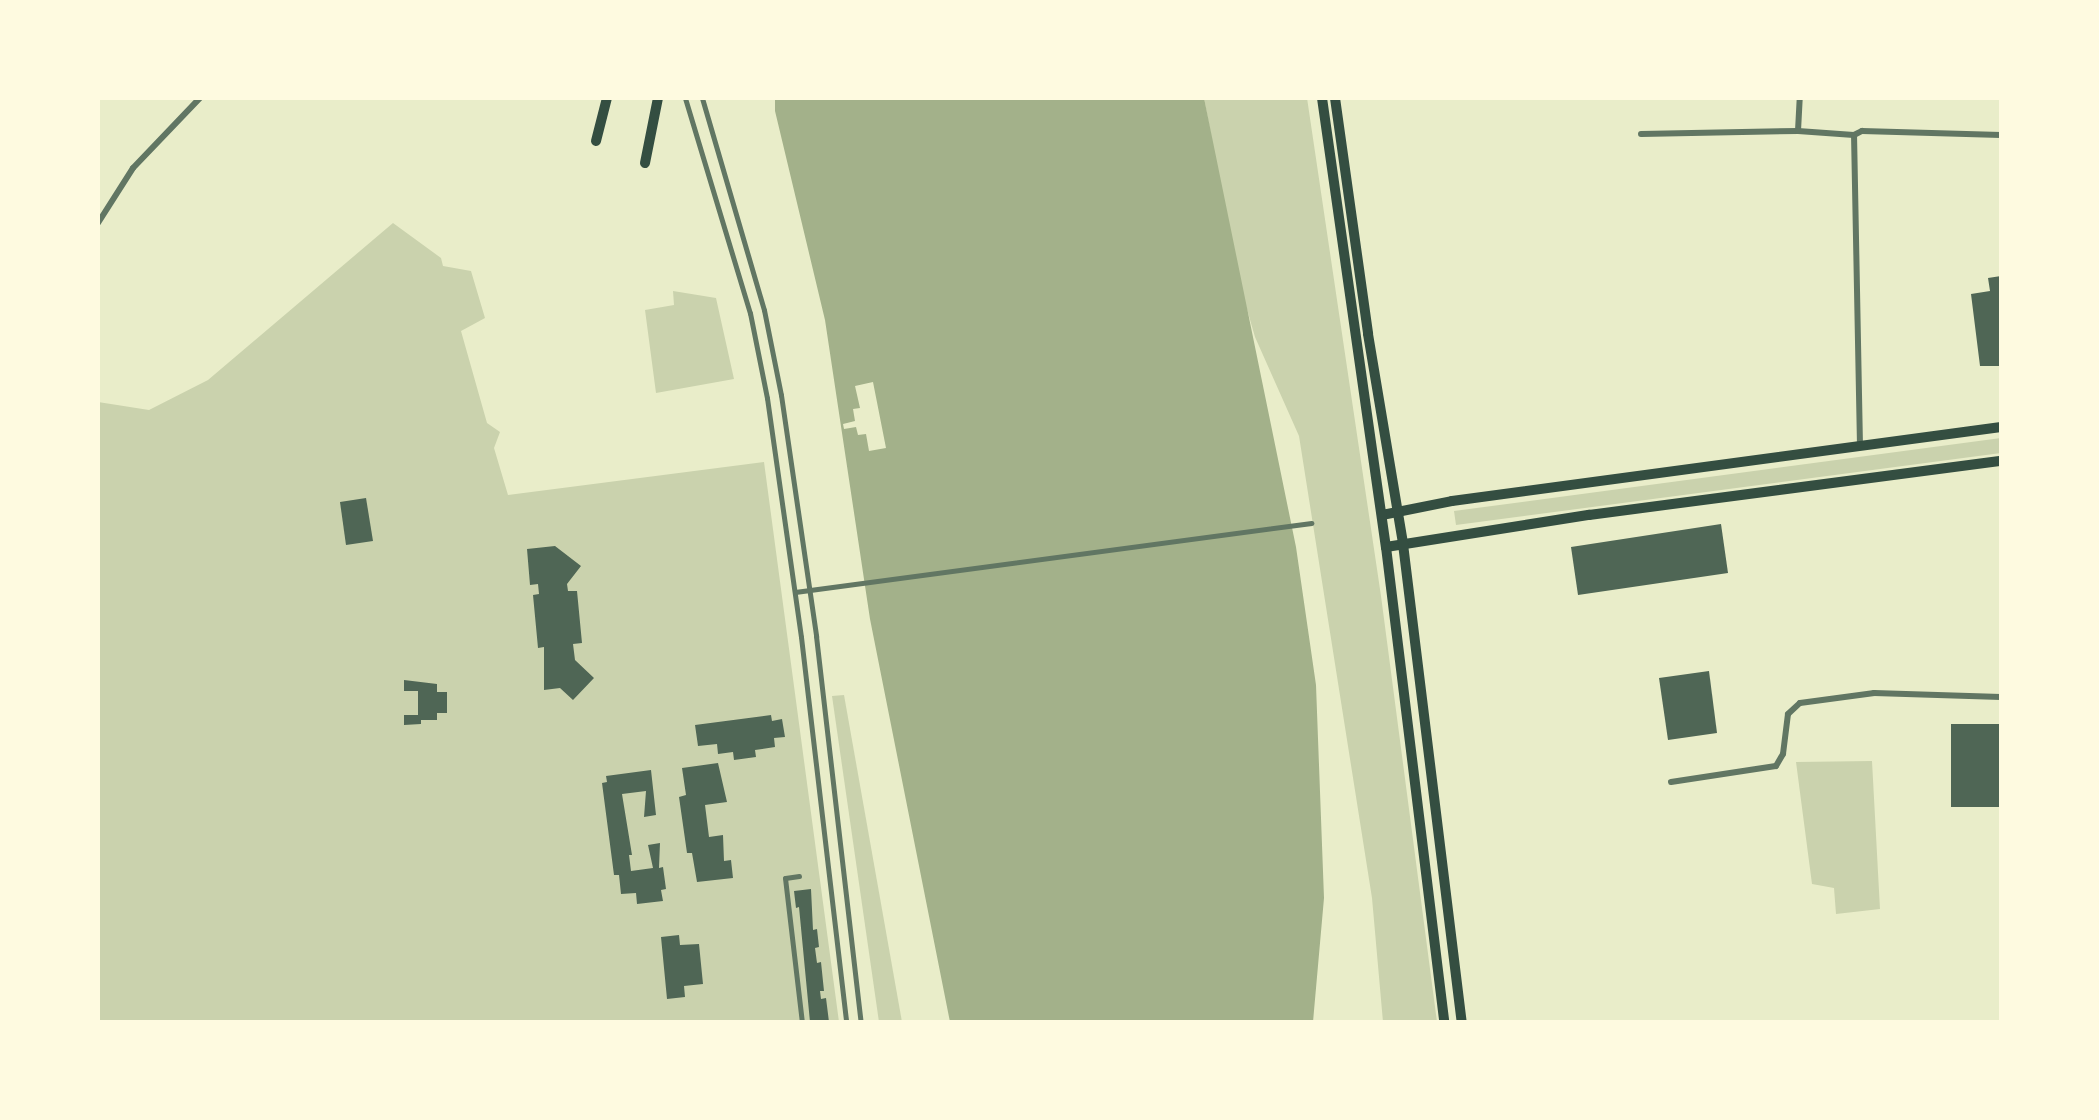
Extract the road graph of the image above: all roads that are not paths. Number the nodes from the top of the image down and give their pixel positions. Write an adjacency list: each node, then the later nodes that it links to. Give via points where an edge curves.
1 (200, 98): 15 (street, via 133,168)
2 (607, 98): 13 (main road)
3 (658, 98): 14 (main road)
4 (685, 98): 25 (street, via 750,313)
5 (702, 98): 24 (street, via 764,310)
6 (1322, 98): 20 (main road)
7 (1335, 98): 19 (main road)
8 (1800, 98): 9 (street)
9 (1798, 131): 10 (street); 11 (street)
10 (1641, 134)
11 (1854, 135): 12 (street); 17 (street)
12 (2001, 135)
13 (596, 141)
14 (645, 163)
15 (98, 223)
16 (2001, 427): 17 (main road)
17 (1860, 446): 19 (main road)
18 (2001, 461): 22 (main road)
19 (1397, 511): 20 (main road); 22 (main road)
20 (1382, 515): 23 (main road)
21 (1311, 523): 24 (street)
22 (1403, 544): 23 (main road); 33 (main road)
23 (1386, 547): 32 (main road)
24 (809, 589): 25 (street); 31 (street)
25 (795, 592): 30 (street)
26 (2001, 697): 27 (street, via 1874,693 1800,703 1788,714 1783,754 1776,766)
27 (1671, 782)
28 (799, 876): 29 (street, via 785,878)
29 (802, 1022)
30 (846, 1022)
31 (861, 1022)
32 (1444, 1022)
33 (1462, 1022)

